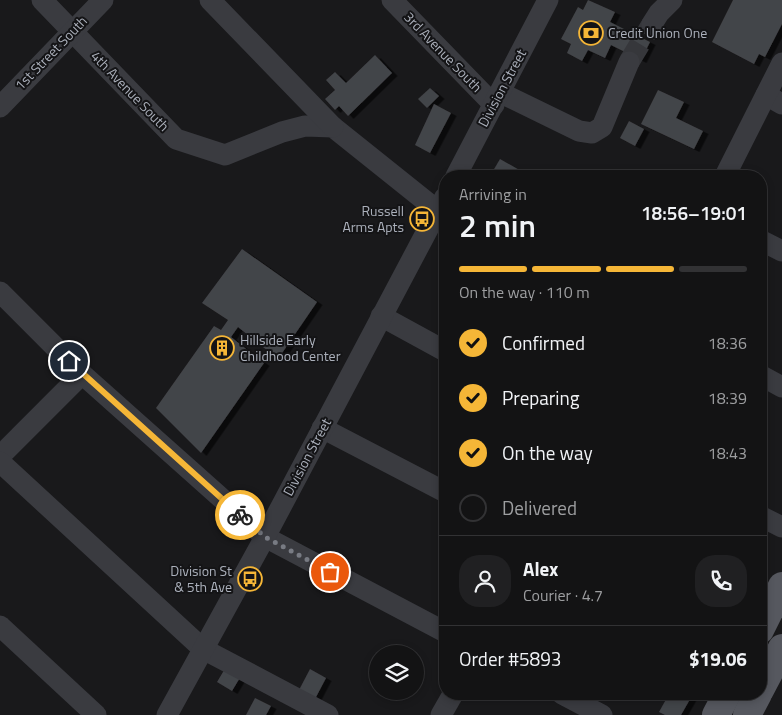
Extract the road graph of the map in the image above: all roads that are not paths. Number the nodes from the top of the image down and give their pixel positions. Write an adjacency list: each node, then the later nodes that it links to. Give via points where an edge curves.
1 (42, 0): 8 (street, 4th Avenue South)
2 (103, 0): 8 (street, 1st Street South)
3 (210, 0): 14 (street)
4 (392, 0): 11 (street, 3rd Avenue South)
5 (548, 0): 11 (street, Division Street)
6 (672, 0): 7 (street)
7 (652, 24)
8 (72, 30): 13 (street, 1st Street South); 14 (street, 4th Avenue South, via 176,139 225,155 305,126)
9 (629, 62): 11 (street, 3rd Avenue South, via 605,121 598,131 592,133)
10 (782, 63): 12 (street)
11 (497, 99): 15 (street, Division Street)
12 (774, 100): 16 (street)
13 (0, 107)
14 (333, 127): 17 (street)
15 (459, 170)
16 (729, 170)
17 (439, 214)
18 (439, 217): 22 (street, Division Street)
19 (767, 244): 20 (street)
20 (782, 251)
21 (0, 292): 24 (street)
22 (381, 316): 23 (street); 27 (street, Division Street)
23 (439, 348)
24 (82, 374): 28 (street); 33 (street)
25 (767, 379): 26 (street)
26 (782, 387)
27 (322, 428): 30 (street); 33 (street, Division Street)
28 (0, 456)
29 (0, 462): 38 (street)
30 (439, 489)
31 (767, 520): 32 (street)
32 (782, 527)
33 (265, 537): 37 (street); 38 (street, Division Street)
34 (782, 586): 35 (main road)
35 (767, 616)
36 (0, 626): 45 (street)
37 (439, 629)
38 (203, 649): 46 (street, Division Street); 47 (street)
39 (779, 661): 40 (main road)
40 (767, 679)
41 (449, 700): 48 (street)
42 (573, 700): 49 (street)
43 (724, 700): 50 (main road)
44 (755, 700): 51 (main road)
45 (96, 715)
46 (167, 715)
47 (328, 715)
48 (441, 715)
49 (602, 715)
50 (716, 715)
51 (747, 715)

